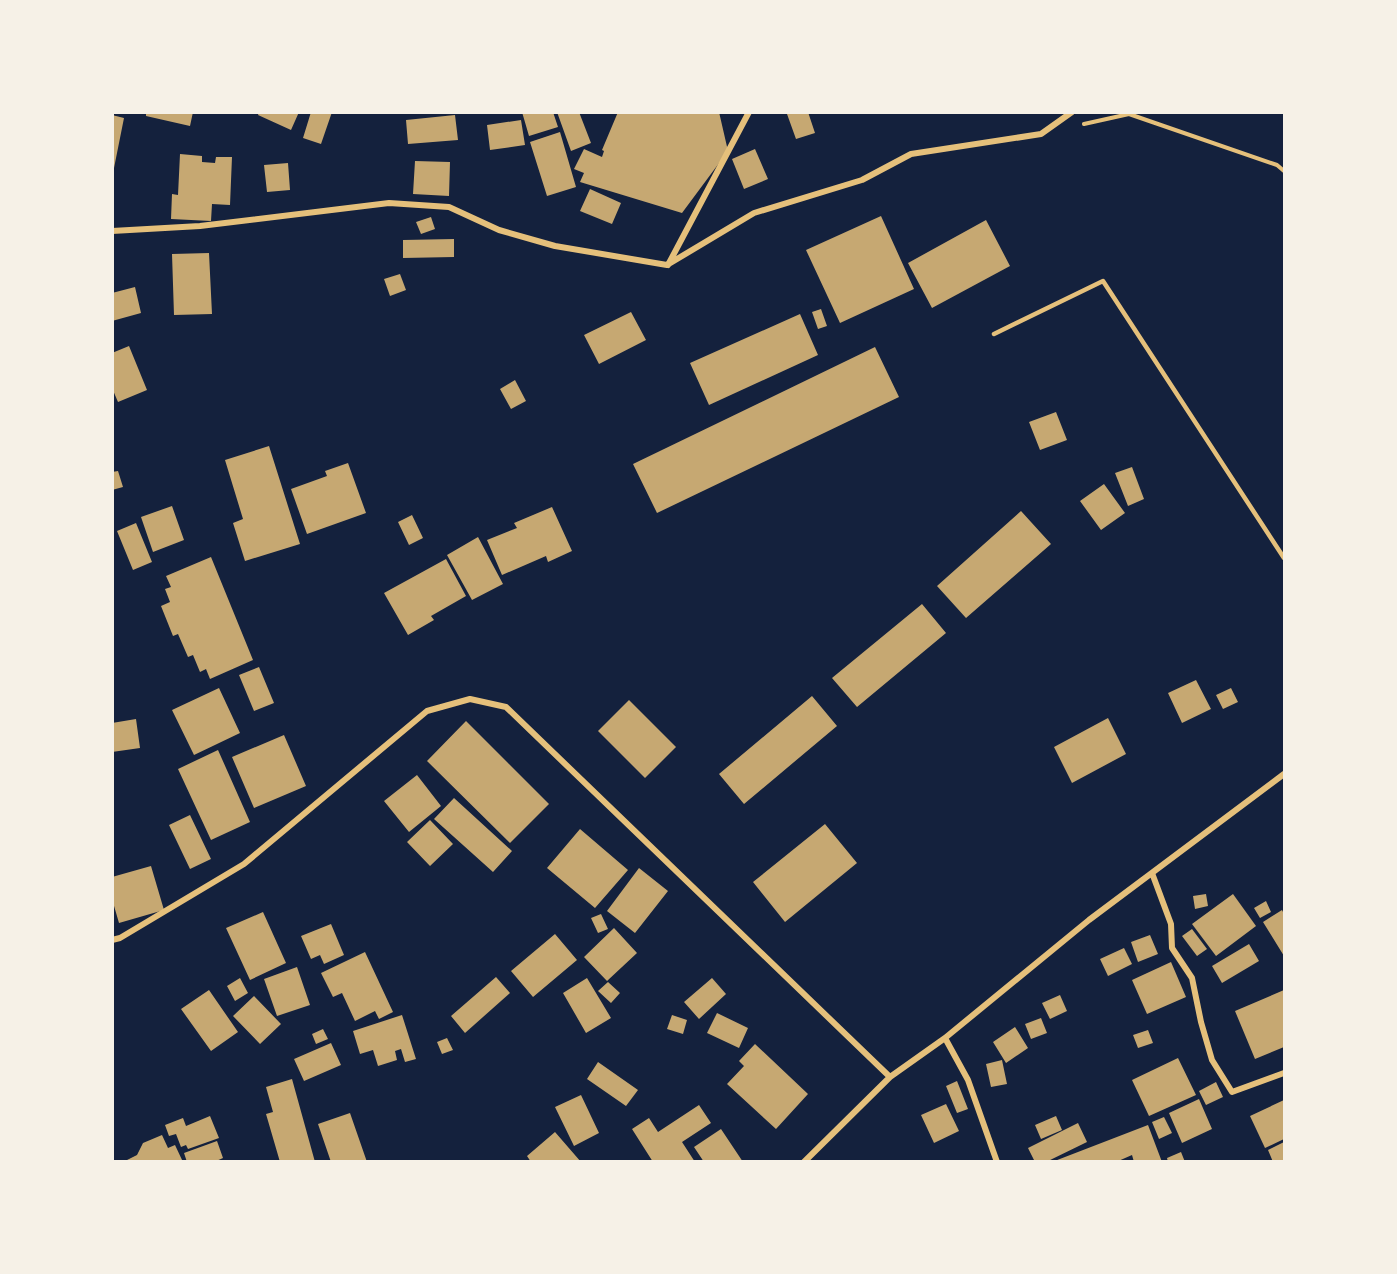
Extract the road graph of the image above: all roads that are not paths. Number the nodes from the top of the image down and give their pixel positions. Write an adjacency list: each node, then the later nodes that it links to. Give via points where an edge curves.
1 (749, 112): 4 (street)
2 (1072, 112): 4 (street, via 1041,134 911,154 862,180 754,213)
3 (112, 231): 4 (street, via 201,226 389,203 449,207 499,230 555,246)
4 (667, 265)
5 (994, 334): 6 (lane, via 1103,281)
6 (1284, 558)
7 (1284, 774): 8 (street)
8 (1152, 873): 10 (street); 11 (street, via 1171,924 1172,948 1192,978 1212,1060 1232,1092)
9 (112, 940): 12 (street, via 244,864 427,711 470,699 506,707)
10 (945, 1038): 12 (street); 14 (street, via 968,1080)
11 (1284, 1072)
12 (890, 1077): 13 (street)
13 (804, 1161)
14 (997, 1161)

